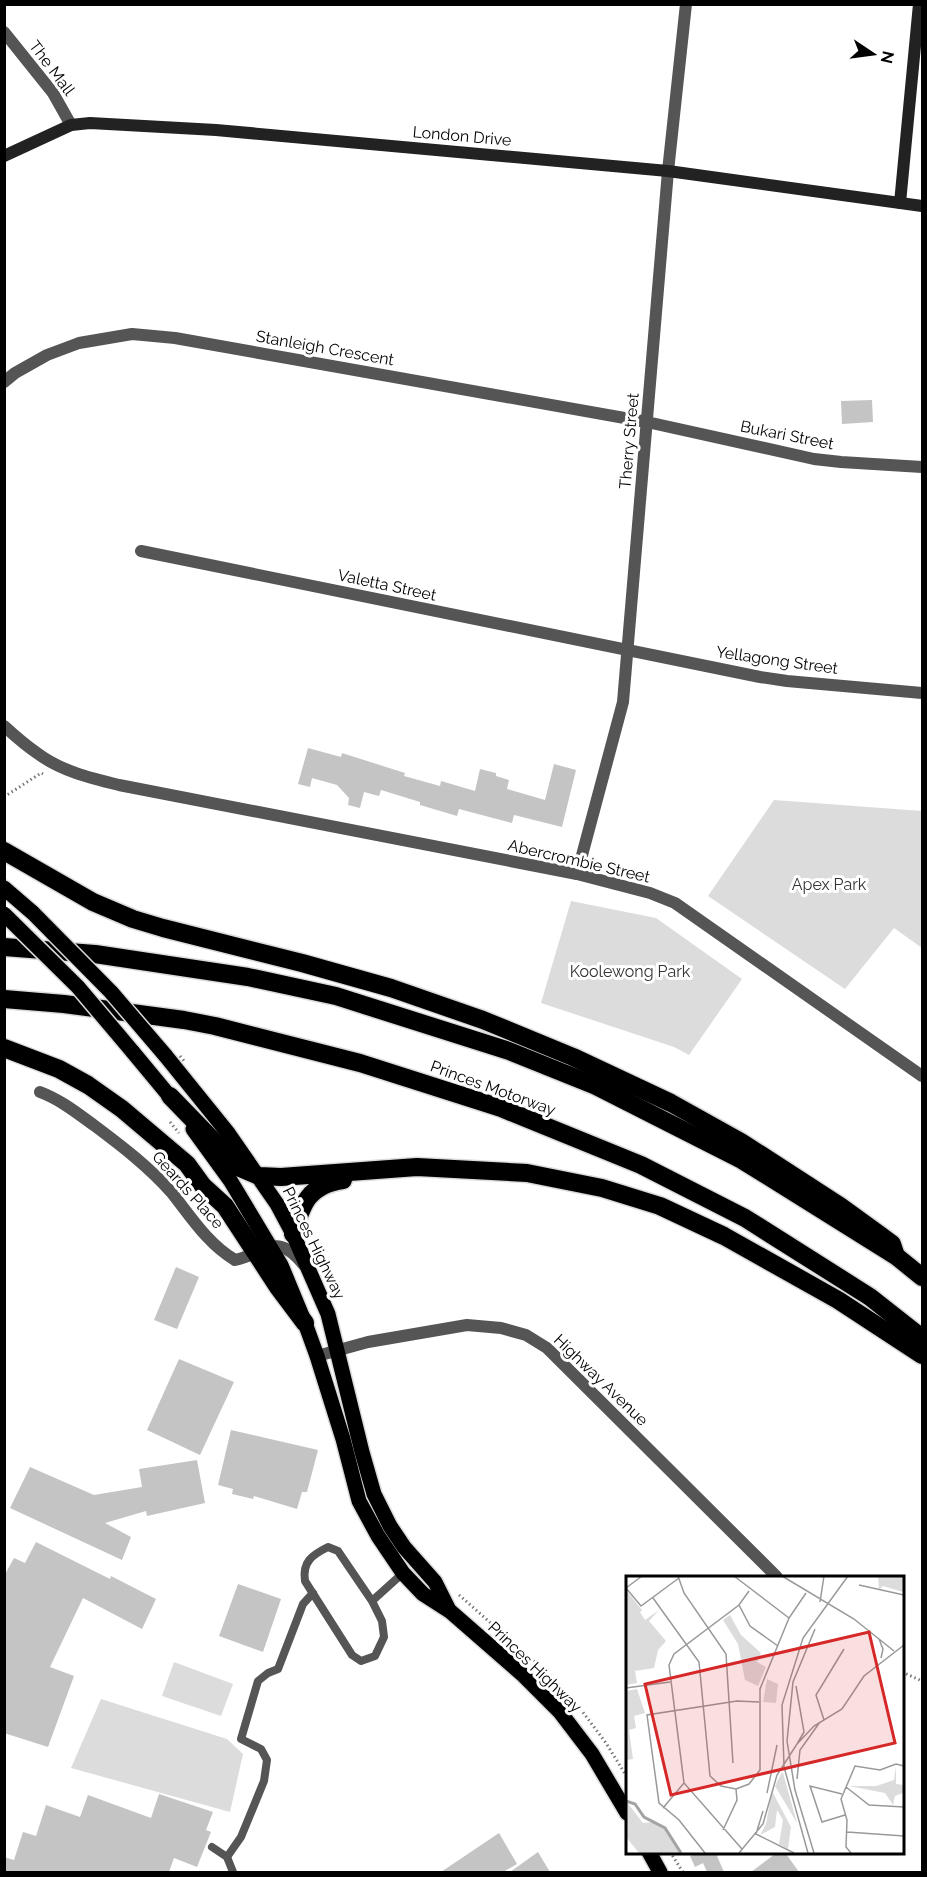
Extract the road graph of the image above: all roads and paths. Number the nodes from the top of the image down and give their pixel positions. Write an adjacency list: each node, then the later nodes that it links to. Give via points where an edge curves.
1 (686, 4): 6 (street, Therry Street)
2 (919, 4): 7 (street)
3 (4, 32): 4 (street, The Mall, via 53,93)
4 (71, 125): 5 (street, London Drive); 6 (street, London Drive, via 216,130)
5 (4, 156)
6 (668, 171): 7 (street, London Drive); 10 (street, Therry Street)
7 (900, 203): 8 (street, London Drive)
8 (922, 206)
9 (4, 382): 10 (street, Stanleigh Crescent, via 47,355 79,343 132,334 175,338)
10 (647, 422): 11 (street, Bukari Street, via 814,459); 13 (street, Therry Street)
11 (922, 467)
12 (141, 551): 13 (street, Valetta Street)
13 (628, 651): 14 (street, Yellagong Street, via 787,681); 19 (street, Therry Street, via 623,702)
14 (922, 693)
15 (4, 726): 19 (street, Abercrombie Street, via 38,754 85,777)
16 (51, 778): 17 (path, via 41,773)
17 (4, 797)
18 (4, 851): 32 (highway, via 133,919 391,988 573,1057 671,1103 741,1142 880,1234 892,1244)
19 (577, 874): 25 (street, Abercrombie Street, via 675,903)
20 (4, 888): 29 (main road, Princes Highway, bridge, via 111,992)
21 (4, 914): 27 (main road, bridge, via 78,987)
22 (4, 947): 32 (highway, via 95,954 248,977 336,996 509,1051 596,1086 742,1160)
23 (4, 999): 36 (highway, Princes Motorway, via 215,1026 360,1063 501,1108 641,1166 745,1218 870,1297)
24 (4, 1048): 31 (highway, via 59,1069 122,1109 187,1164)
25 (922, 1076)
26 (40, 1092): 31 (street, Geards Place, via 56,1098 147,1166 224,1253 236,1260)
27 (170, 1096): 29 (highway, via 240,1168); 31 (main road, via 230,1180)
28 (473, 1170): 29 (highway, via 417,1167); 30 (highway, via 369,1176 319,1186 308,1196); 38 (highway, via 561,1179 660,1206 794,1274)
29 (259, 1176): 30 (main road, Princes Highway)
30 (293, 1234): 33 (main road, Princes Highway)
31 (263, 1250): 33 (street, Geards Place, via 284,1246); 35 (highway)
32 (896, 1256): 34 (highway)
33 (312, 1274): 37 (main road, Princes Highway)
34 (922, 1277)
35 (305, 1323): 39 (main road, Princes Highway)
36 (922, 1338)
37 (338, 1349): 39 (street, Highway Avenue); 41 (street, Highway Avenue, via 467,1325 526,1335 546,1348); 45 (main road, Princes Highway, via 374,1494 399,1540 435,1582)
38 (922, 1355)
39 (317, 1356): 40 (main road, Princes Highway, via 359,1501)
40 (404, 1573): 44 (lane); 45 (main road, Princes Highway, via 423,1594)
41 (776, 1576)
42 (313, 1593): 44 (lane, via 304,1571 312,1555 328,1547 338,1551); 44 (lane, via 352,1655 361,1661 375,1656 384,1637 382,1621); 53 (lane, via 303,1604 278,1669 258,1681 241,1739 261,1749 267,1760 264,1781 241,1837)
43 (457, 1593): 48 (path, via 554,1679 606,1743)
44 (372, 1600)
45 (451, 1612): 49 (main road, Princes Highway, via 560,1712 592,1754)
46 (903, 1672): 47 (path)
47 (922, 1682)
48 (626, 1775)
49 (626, 1811)
50 (212, 1847): 53 (lane)
51 (650, 1853): 54 (main road)
52 (671, 1853): 56 (path)
53 (227, 1857): 55 (lane)
54 (660, 1871)
55 (233, 1872)
56 (683, 1872)

